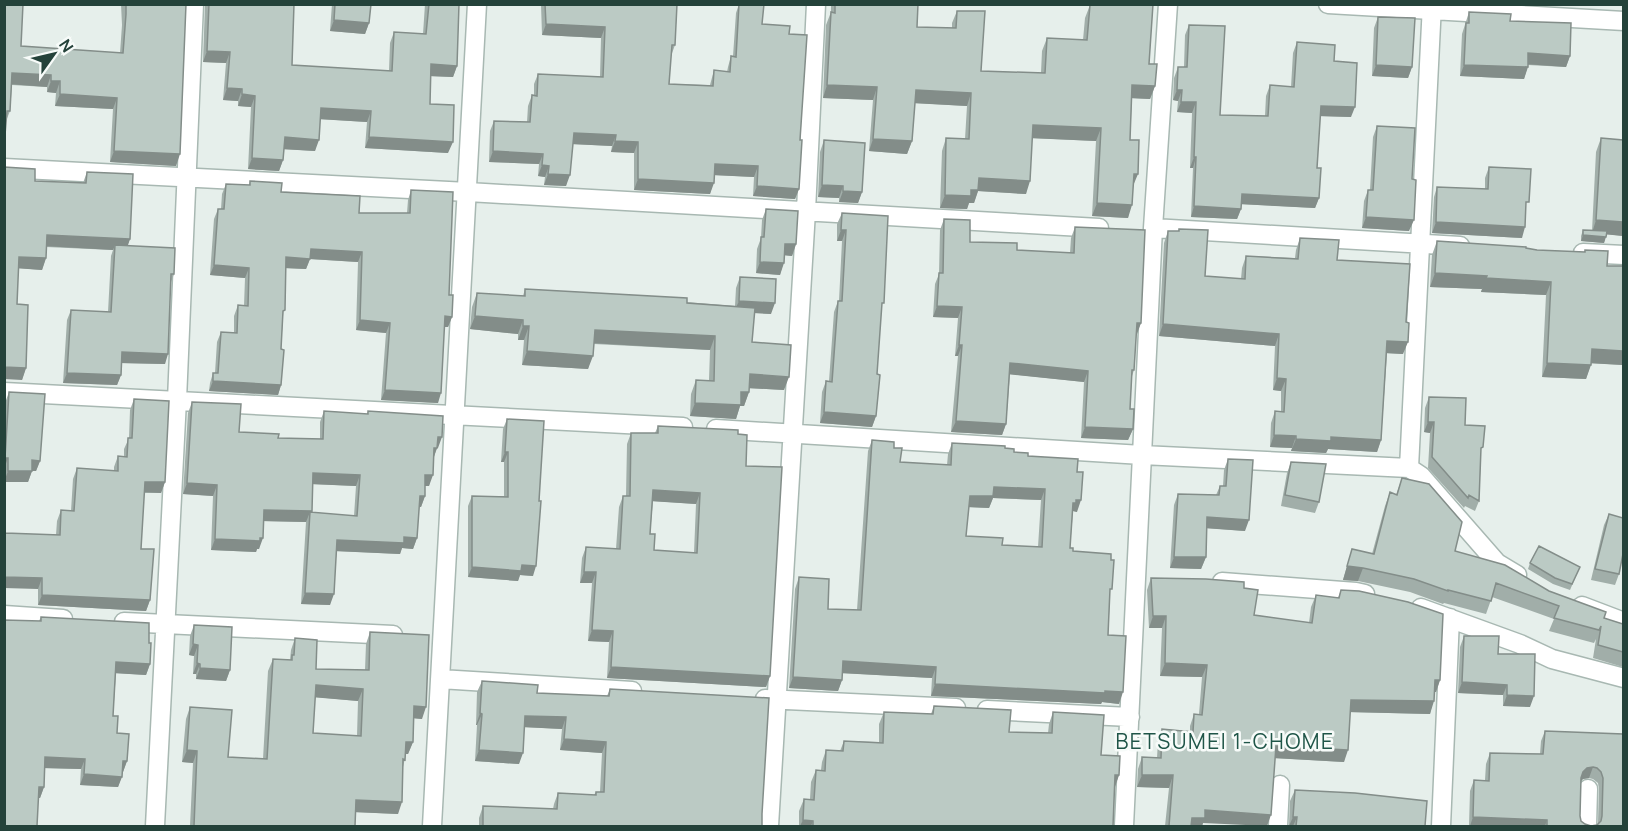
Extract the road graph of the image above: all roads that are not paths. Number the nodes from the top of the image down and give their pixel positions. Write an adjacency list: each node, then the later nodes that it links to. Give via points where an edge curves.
1 (194, 4): 9 (street)
2 (477, 4): 10 (street)
3 (816, 4): 11 (street)
4 (1168, 4): 13 (street)
5 (1328, 4): 6 (street)
6 (1432, 7): 7 (street); 14 (street)
7 (1623, 21)
8 (4, 168): 9 (street)
9 (186, 177): 10 (street); 19 (street)
10 (468, 192): 11 (street); 20 (street)
11 (806, 211): 12 (street); 21 (street)
12 (1117, 229)
13 (1149, 230): 14 (street); 22 (street)
14 (1420, 244): 15 (street); 23 (street)
15 (1480, 247)
16 (1564, 252): 17 (street)
17 (1623, 255)
18 (4, 392): 19 (street)
19 (177, 400): 20 (street); 36 (street)
20 (455, 415): 21 (street); 39 (street, via 437,637)
21 (792, 433): 22 (street); 42 (street)
22 (1142, 454): 23 (street); 24 (street)
23 (1409, 468): 27 (street, via 1421,476 1497,563)
24 (1136, 579): 25 (street); 43 (street)
25 (1158, 579)
26 (1202, 580): 28 (street, via 1356,592)
27 (1531, 584)
28 (1386, 599)
29 (1569, 601): 35 (street)
30 (1407, 603): 32 (street)
31 (4, 615): 33 (street)
32 (1450, 618): 38 (street, via 1552,659); 51 (street)
33 (85, 620)
34 (108, 621): 36 (street)
35 (1623, 622)
36 (165, 624): 37 (street); 46 (street)
37 (408, 636)
38 (1623, 678)
39 (440, 679): 40 (street); 47 (street)
40 (649, 692)
41 (753, 698): 42 (street)
42 (777, 699): 43 (street); 48 (street)
43 (1130, 717): 49 (street)
44 (1280, 784): 50 (street)
45 (1588, 789): 52 (street)
46 (155, 826)
47 (432, 826)
48 (770, 826)
49 (1124, 826)
50 (1278, 826)
51 (1441, 826)
52 (1587, 826)

